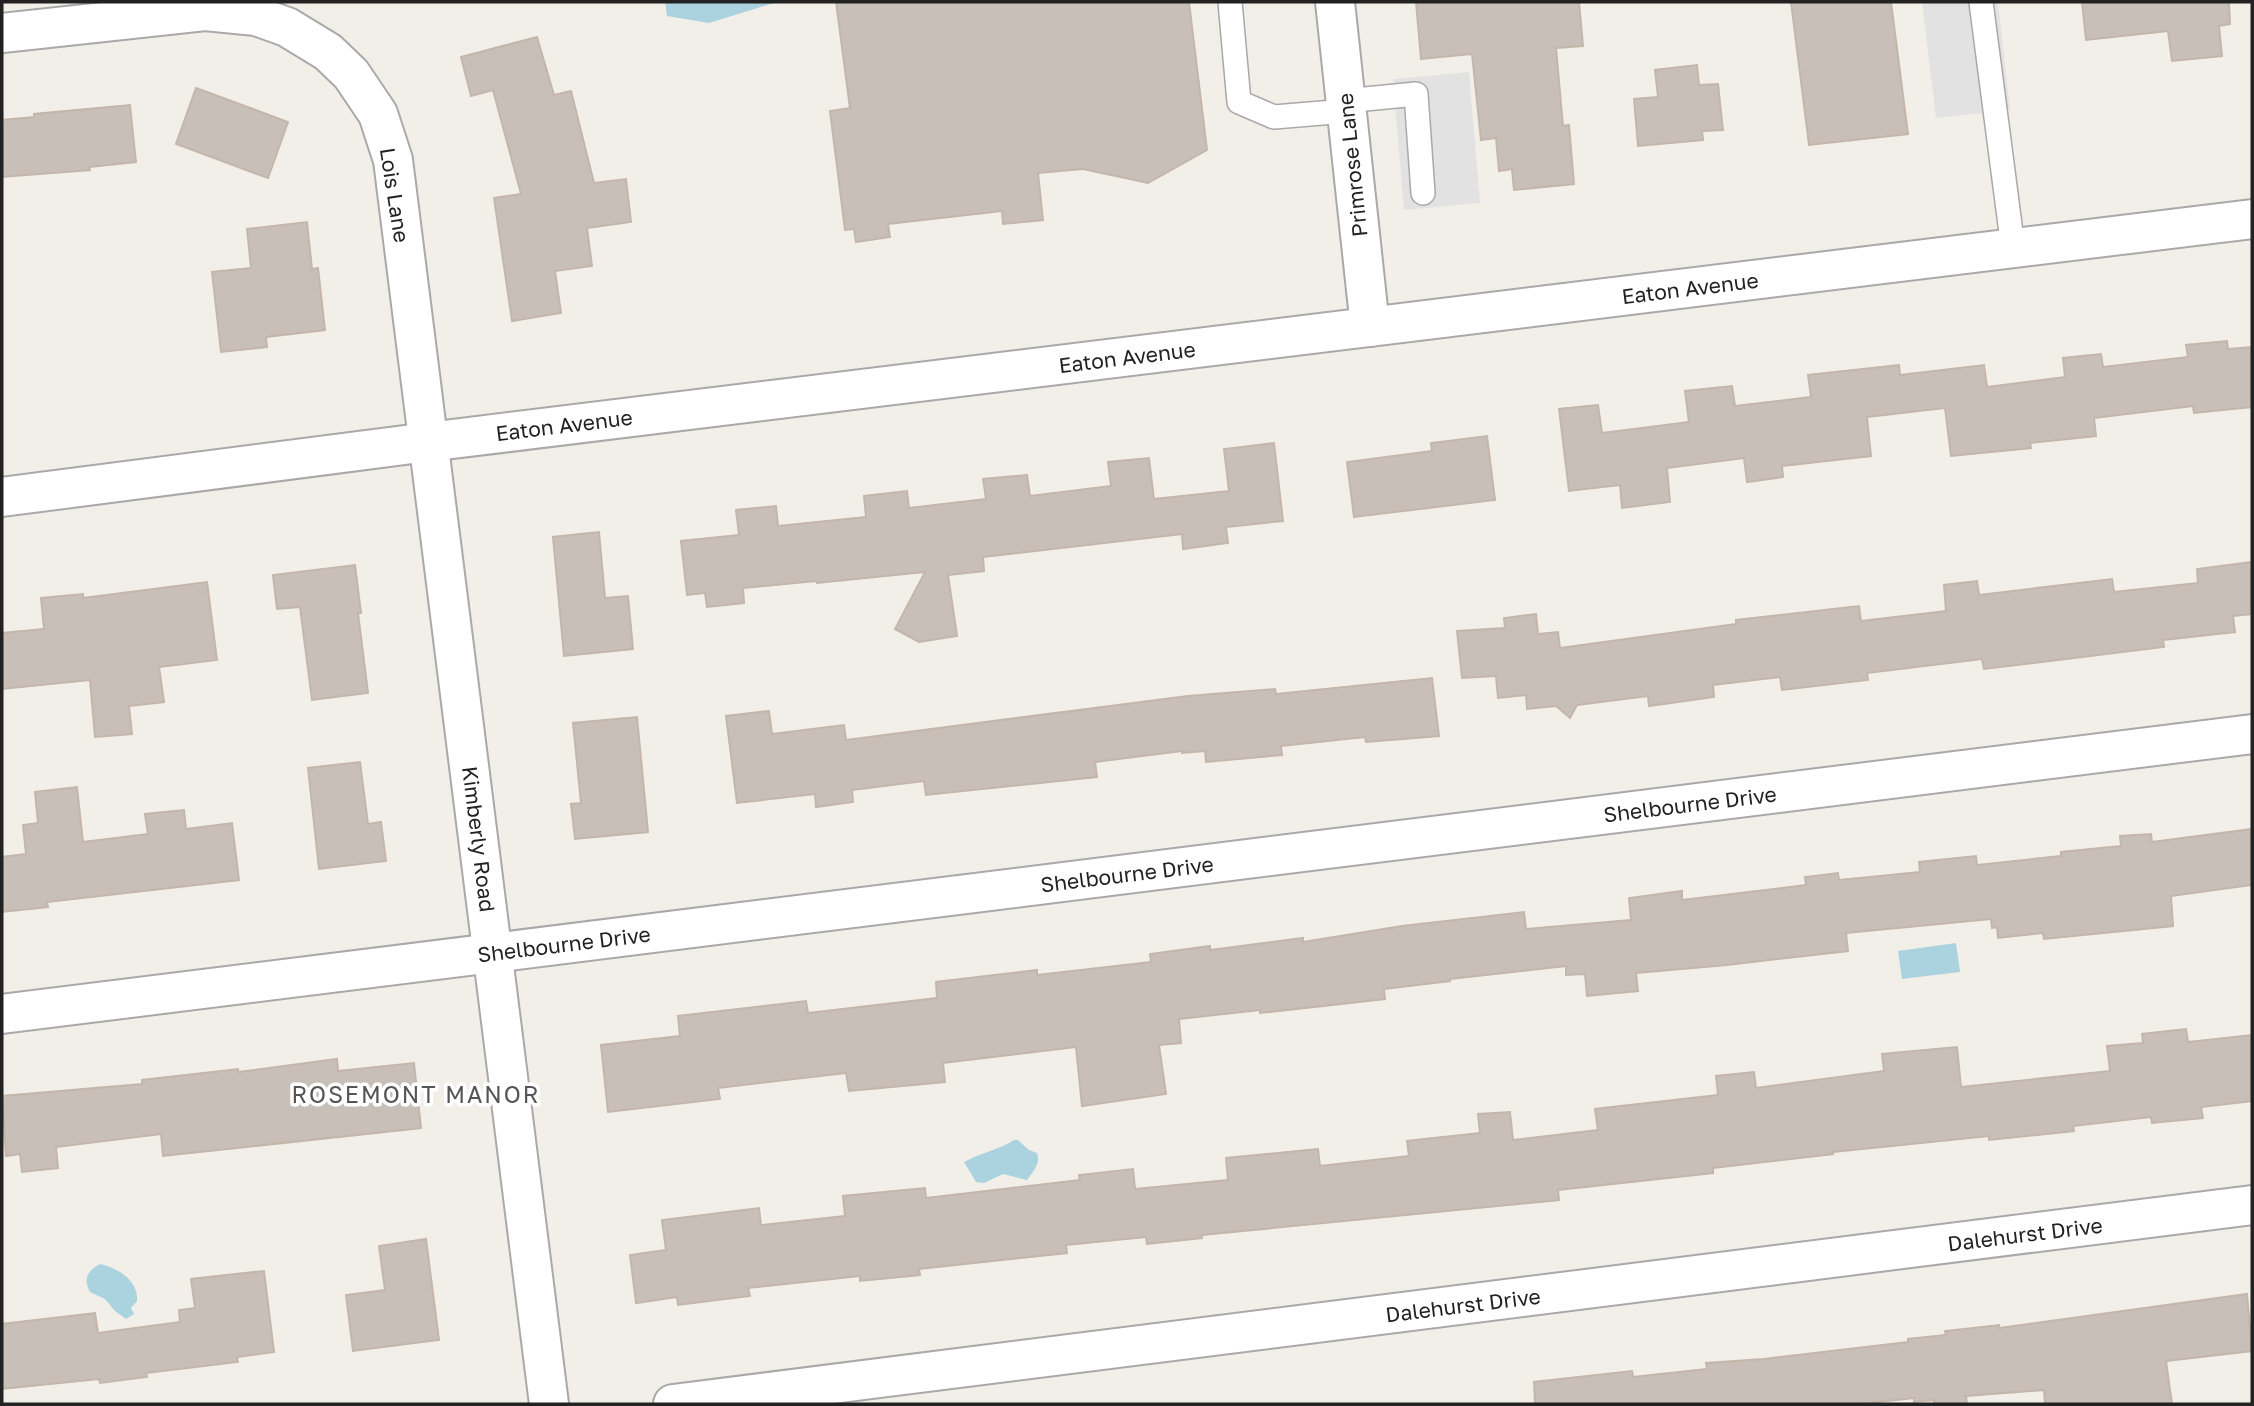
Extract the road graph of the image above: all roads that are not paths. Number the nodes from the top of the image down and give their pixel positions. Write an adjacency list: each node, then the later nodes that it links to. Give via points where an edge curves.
1 (1230, 2): 5 (lane, via 1239,102 1274,117)
2 (1335, 2): 5 (street, Primrose Lane)
3 (1981, 2): 8 (lane)
4 (2, 33): 10 (street, Lois Lane, via 205,11 240,13 287,27 344,66 378,114 393,160)
5 (1346, 106): 6 (lane, via 1416,94); 9 (street, Primrose Lane)
6 (1423, 193)
7 (2252, 219): 8 (street, Eaton Avenue)
8 (2013, 248): 9 (street, Eaton Avenue)
9 (1370, 327): 10 (street, Eaton Avenue)
10 (428, 442): 11 (street, Eaton Avenue); 13 (street, Kimberly Road)
11 (2, 497)
12 (2252, 734): 13 (street, Shelbourne Drive)
13 (494, 953): 14 (street, Shelbourne Drive); 16 (street, Kimberly Road)
14 (2, 1014)
15 (2252, 1205): 17 (street, Dalehurst Drive)
16 (549, 1404)
17 (673, 1404)

